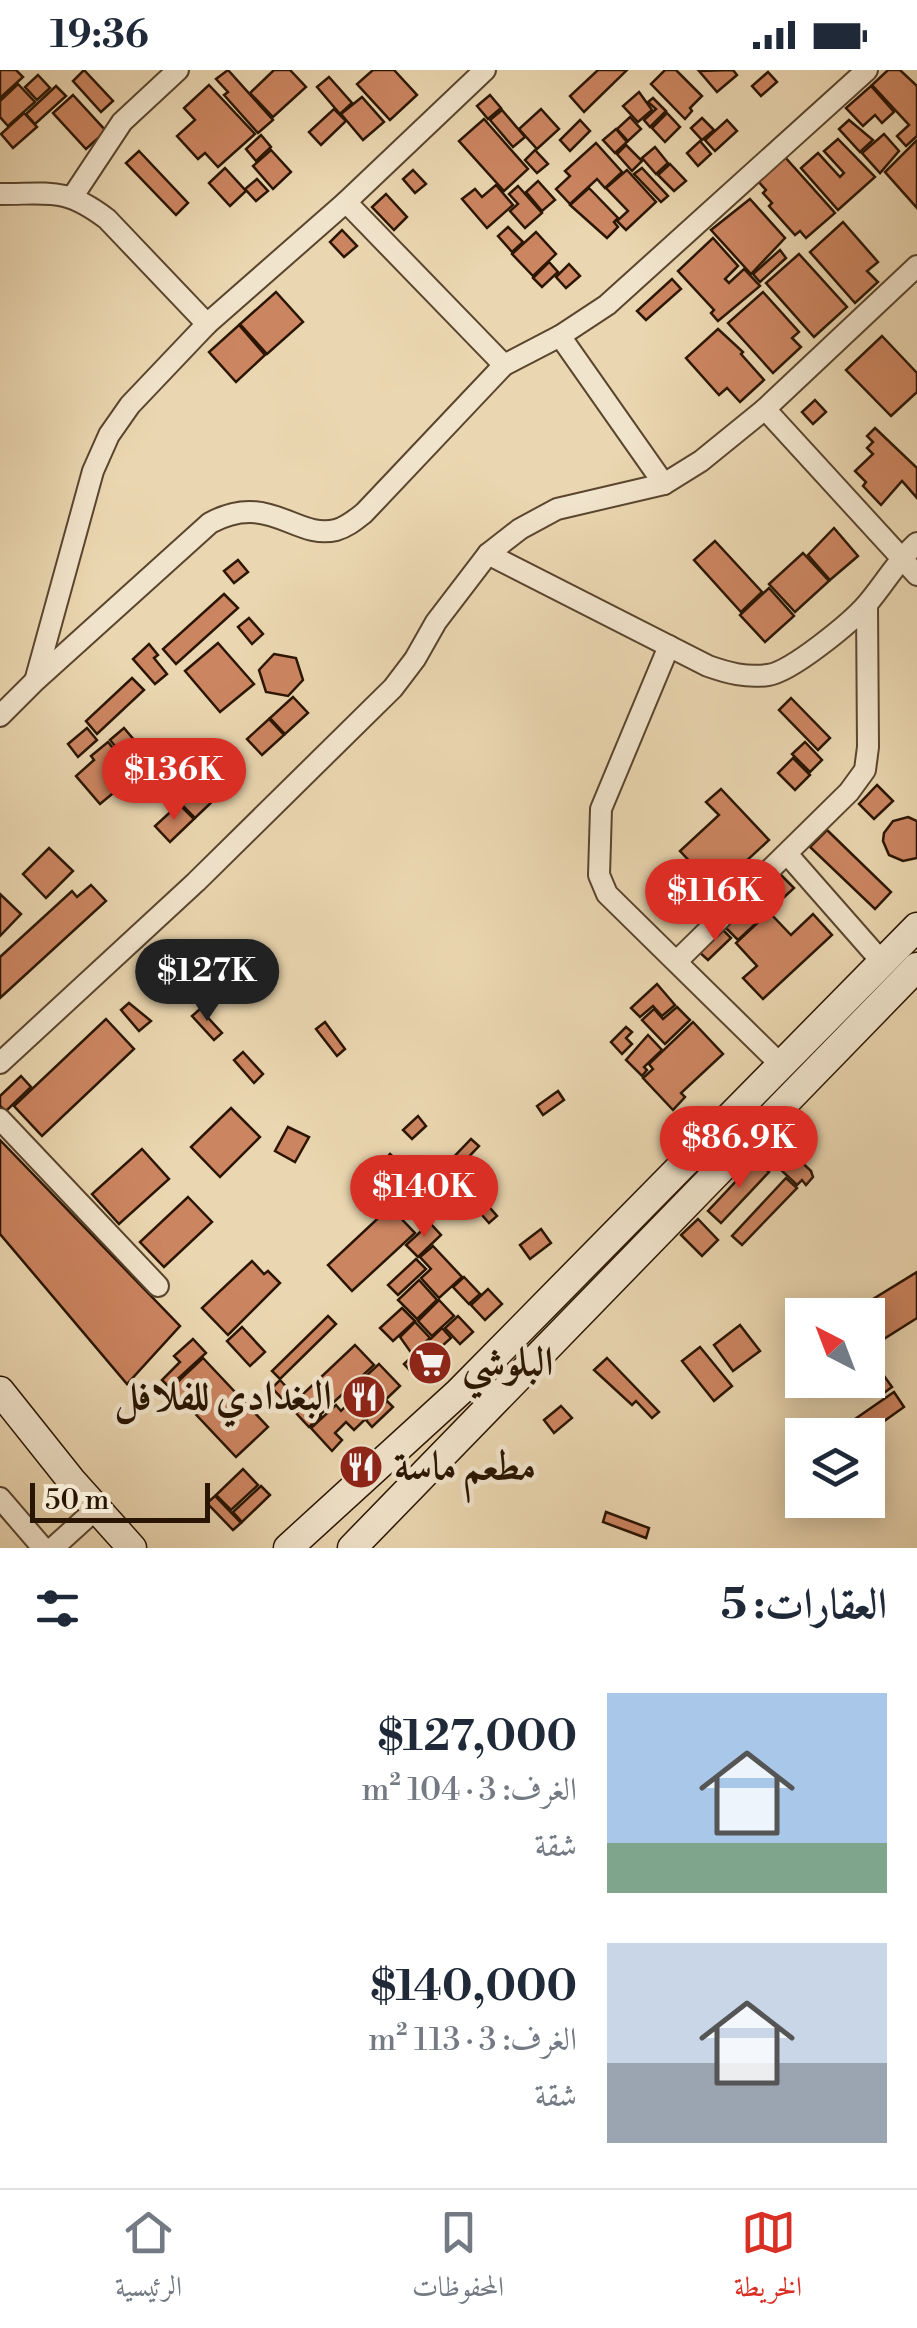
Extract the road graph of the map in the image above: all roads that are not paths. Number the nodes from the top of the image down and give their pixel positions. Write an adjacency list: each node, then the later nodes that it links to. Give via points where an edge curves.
1 (178, 70): 5 (street, via 122,122)
2 (485, 70): 6 (street)
3 (867, 70): 9 (street, via 607,305)
4 (0, 194): 5 (street)
5 (73, 196): 8 (street, via 107,219)
6 (346, 202): 8 (street); 10 (street)
7 (917, 266): 11 (street)
8 (208, 324): 19 (street, via 109,435 93,471)
9 (560, 336): 10 (street); 12 (street)
10 (504, 365): 19 (street, via 350,524 325,531 251,511 219,518)
11 (765, 409): 12 (street); 15 (street)
12 (664, 484): 14 (street, via 557,509)
13 (917, 543): 15 (street)
14 (488, 554): 18 (street); 27 (street, via 392,688)
15 (900, 558): 16 (street); 17 (street)
16 (917, 574)
17 (867, 605): 18 (street, via 822,645 773,675 737,676); 21 (street, via 865,770)
18 (669, 646): 23 (street, via 601,809 598,850 608,894)
19 (36, 680): 20 (street)
20 (0, 716)
21 (788, 855): 23 (street); 24 (street)
22 (917, 927): 24 (main road)
23 (677, 961): 28 (street)
24 (882, 962): 26 (main road)
25 (917, 966): 26 (main road)
26 (852, 1014): 28 (main road); 32 (main road)
27 (0, 1063)
28 (780, 1064): 30 (main road)
29 (0, 1119): 31 (street)
30 (569, 1280): 32 (main road); 39 (main road, via 459,1392)
31 (158, 1286)
32 (590, 1303): 40 (main road)
33 (0, 1391): 35 (main road)
34 (0, 1498): 36 (street)
35 (96, 1509): 37 (street); 38 (main road)
36 (43, 1548)
37 (54, 1548)
38 (132, 1548)
39 (288, 1548)
40 (352, 1548)

